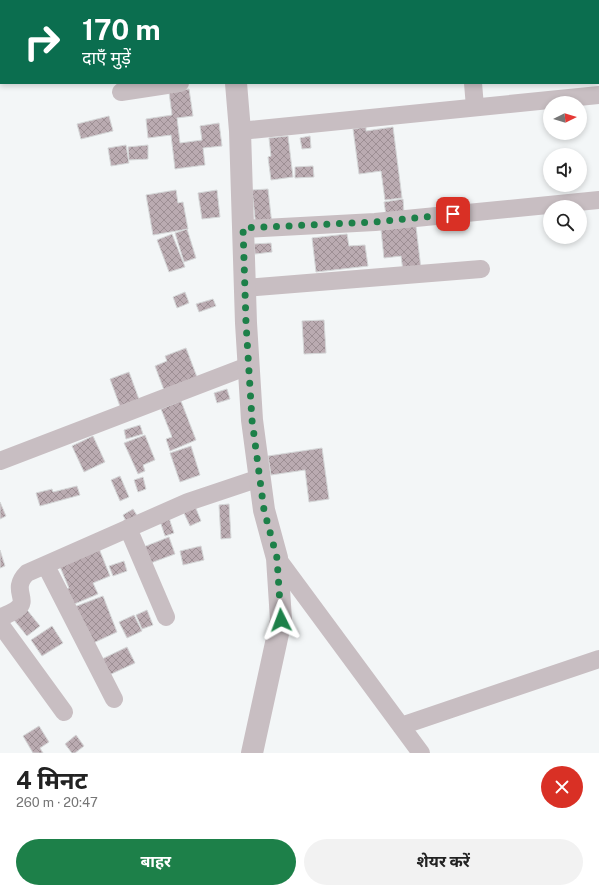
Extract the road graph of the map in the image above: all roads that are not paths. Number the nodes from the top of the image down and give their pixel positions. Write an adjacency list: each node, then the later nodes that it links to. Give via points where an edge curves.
1 (173, 84): 4 (street)
2 (236, 84): 7 (street)
3 (473, 84): 6 (street)
4 (120, 92)
5 (599, 94): 6 (street)
6 (475, 107): 7 (street)
7 (240, 131): 9 (street)
8 (599, 200): 9 (street, via 375,222)
9 (243, 228): 11 (street)
10 (481, 269): 11 (street)
11 (245, 288): 12 (street)
12 (248, 366): 13 (street); 14 (street)
13 (0, 461)
14 (260, 478): 15 (street, via 188,502); 16 (street, via 264,510)
15 (128, 528): 17 (street); 18 (street)
16 (277, 558): 24 (street); 25 (street, via 281,620)
17 (46, 566): 19 (street, via 28,573 21,580 18,587 22,600 20,606); 22 (street)
18 (166, 617)
19 (0, 618)
20 (0, 624): 23 (street)
21 (599, 659): 24 (street)
22 (114, 699)
23 (64, 712)
24 (401, 726): 26 (street)
25 (252, 753)
26 (421, 753)

